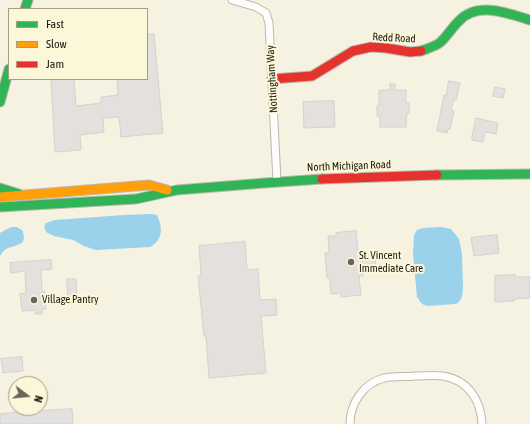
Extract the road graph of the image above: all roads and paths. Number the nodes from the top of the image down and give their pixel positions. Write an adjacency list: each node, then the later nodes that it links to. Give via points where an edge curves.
1 (232, 0): 4 (street, Nottingham Way, via 256,7 266,13 269,23)
2 (530, 20): 4 (main road, Redd Road, via 497,11 471,12 460,19 439,44 420,51 371,47 354,51 312,76)
3 (8, 73): 5 (main road)
4 (272, 79): 7 (street, Nottingham Way)
5 (0, 102)
6 (530, 174): 7 (main road, North Michigan Road, via 426,175)
7 (277, 182): 9 (main road, North Michigan Road)
8 (0, 188): 10 (main road)
9 (169, 190): 10 (main road, North Michigan Road, via 149,185); 12 (main road, North Michigan Road, via 138,199)
10 (21, 195): 11 (main road, North Michigan Road)
11 (0, 197)
12 (0, 208)
13 (350, 424): 14 (street, via 353,405 362,392 374,382 390,377 439,376 455,380 472,393 478,402)
14 (482, 424)

